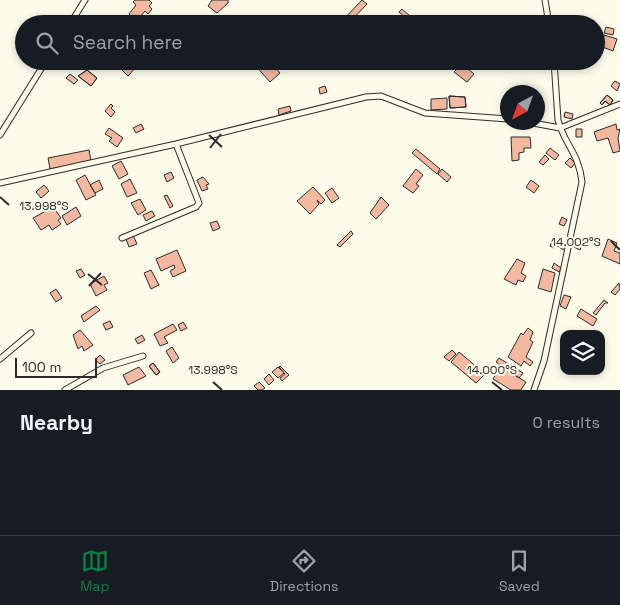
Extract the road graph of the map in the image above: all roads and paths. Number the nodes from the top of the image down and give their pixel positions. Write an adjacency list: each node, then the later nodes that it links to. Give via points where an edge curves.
1 (85, 0): 3 (street)
2 (545, 0): 4 (street)
3 (76, 15)
4 (548, 15)
5 (40, 70): 11 (street)
6 (554, 70): 10 (street)
7 (620, 104): 10 (street)
8 (500, 118): 12 (street, via 425,113 386,98 366,97)
9 (545, 125): 10 (street)
10 (560, 128): 19 (street, via 578,160 581,188 544,361)
11 (0, 135)
12 (176, 144): 13 (street); 14 (street, via 199,203)
13 (0, 183)
14 (122, 238)
15 (31, 333): 17 (street)
16 (143, 356): 18 (street, via 104,368)
17 (0, 359)
18 (65, 390)
19 (534, 390)

